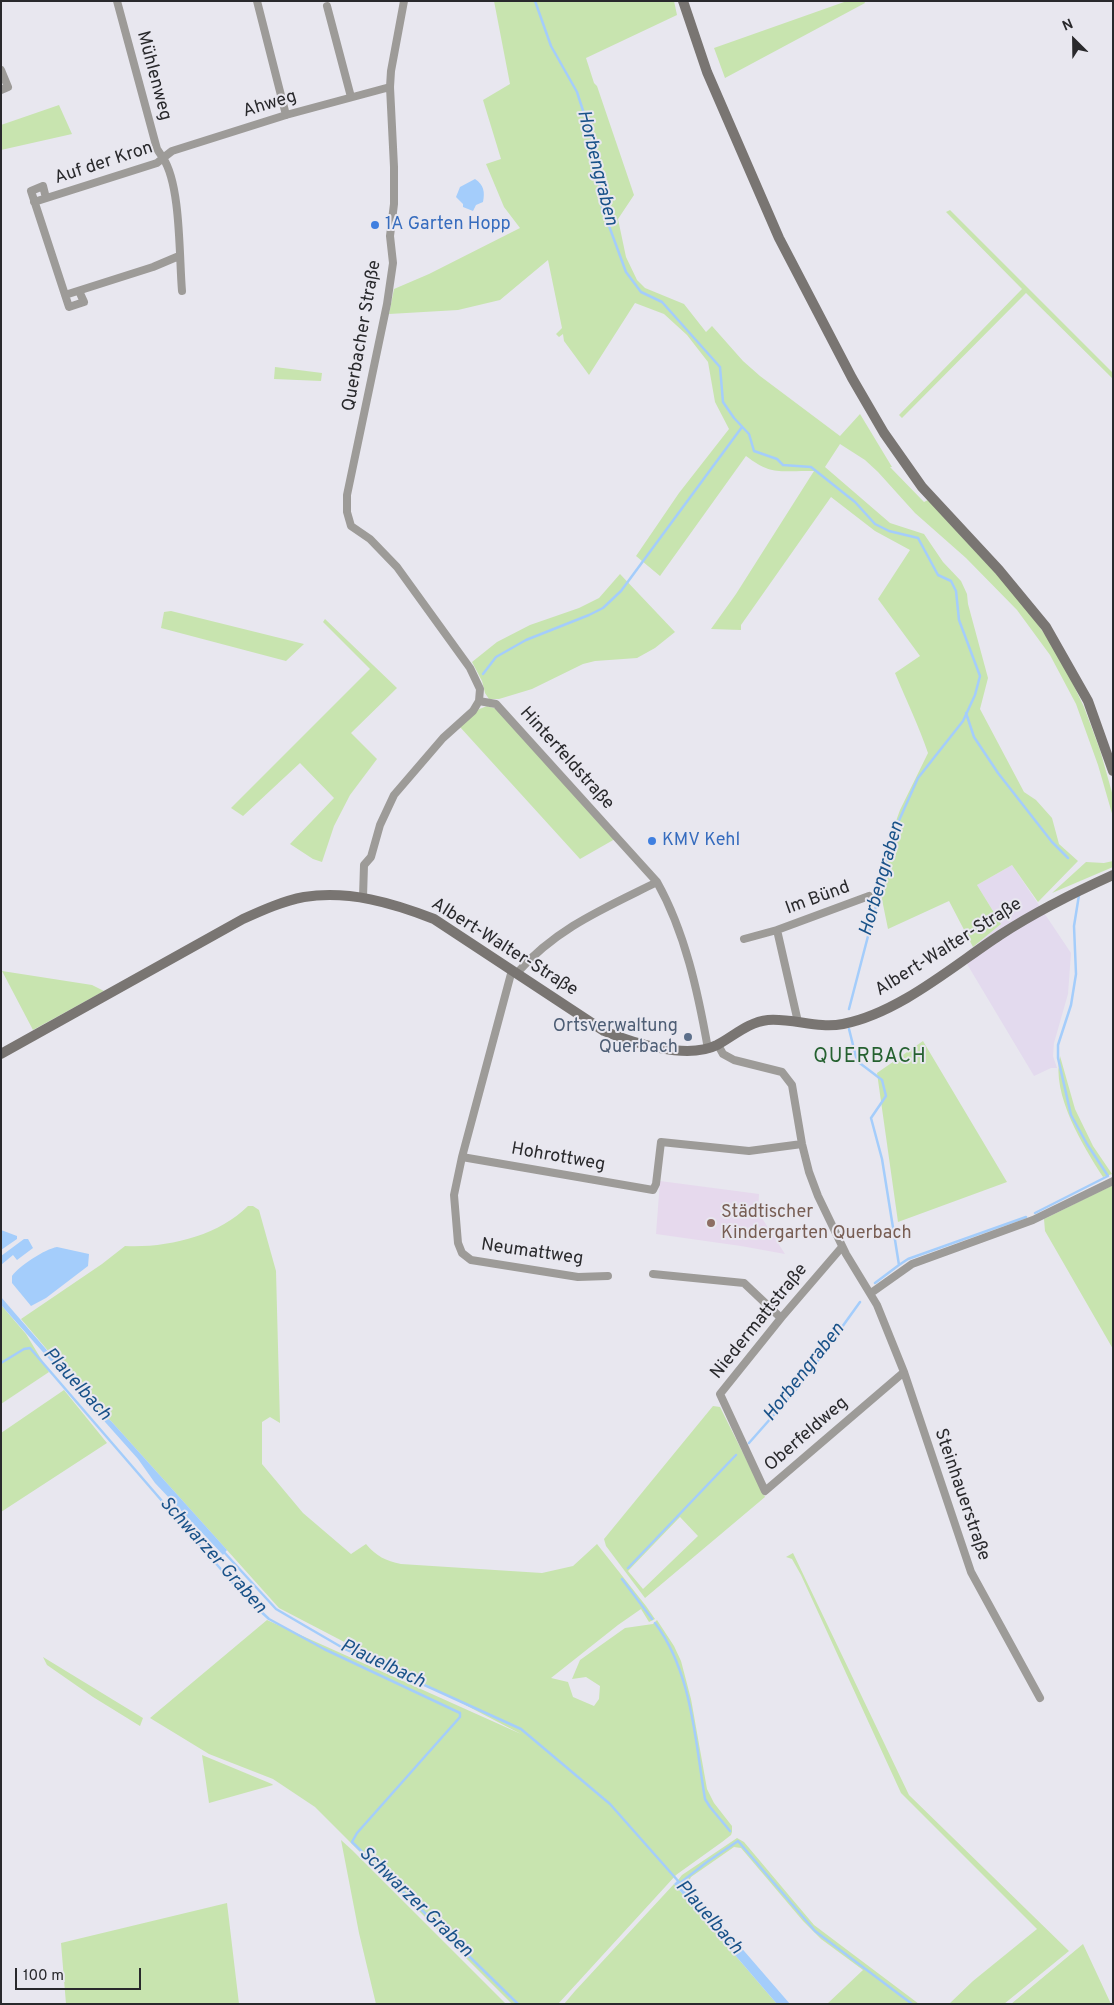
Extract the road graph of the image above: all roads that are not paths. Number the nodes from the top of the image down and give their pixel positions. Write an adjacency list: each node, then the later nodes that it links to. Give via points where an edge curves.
1 (117, 1): 11 (street, Mühlenweg, via 157,149)
2 (257, 1): 10 (street)
3 (404, 1): 7 (street, Querbacher Straße)
4 (683, 1): 19 (street, via 707,72 780,238 852,378 884,433 922,487 999,570 1046,627 1088,702)
5 (328, 6): 9 (street)
6 (1, 70): 8 (street, via 8,87)
7 (390, 88): 9 (street, Ahweg); 18 (street, Querbacher Straße, via 394,167 390,236 393,263 347,495 347,512 351,526 370,539 397,567 470,668 480,689)
8 (1, 90)
9 (351, 97): 10 (street, Ahweg)
10 (286, 115): 11 (street, Ahweg, via 172,151)
11 (163, 158): 12 (street, Auf der Kron, via 157,163); 14 (street, Auf der Kron, via 174,186)
12 (46, 198): 13 (street, Auf der Kron); 13 (street, Auf der Kron, via 43,186 31,191)
13 (34, 202): 17 (street)
14 (179, 256): 15 (street); 16 (street, Auf der Kron)
15 (80, 291): 17 (street); 17 (street, via 84,302 69,307)
16 (182, 291)
17 (65, 295)
18 (479, 701): 21 (street, Hinterfeldstraße, via 496,704); 23 (street, via 394,795 380,825 371,856 364,865)
19 (1113, 771)
20 (1113, 875): 27 (street, Albert-Walter-Straße, via 1045,907 902,1001 871,1016 822,1026)
21 (657, 882): 26 (street, via 553,938); 28 (street, Hinterfeldstraße, via 667,900 689,963)
22 (870, 896): 24 (street, Im Bünd)
23 (363, 897): 26 (street, Albert-Walter-Straße, via 407,908 434,919); 29 (street, Albert-Walter-Straße, via 304,897 264,910)
24 (777, 930): 25 (street, Im Bünd); 27 (street, Im Bünd)
25 (744, 939)
26 (515, 971): 28 (street, Albert-Walter-Straße, via 604,1032 647,1045 688,1051); 31 (street)
27 (798, 1022): 28 (street, Albert-Walter-Straße, via 767,1020 749,1026)
28 (713, 1047): 30 (street, Steinhauerstraße, via 734,1060 782,1072 792,1086)
29 (1, 1054)
30 (802, 1144): 31 (street, Hohrottweg, via 749,1151 661,1142 653,1190); 33 (street, Steinhauerstraße, via 818,1196)
31 (462, 1157): 35 (street, Neumattweg, via 454,1195 458,1243 462,1253 471,1260 578,1277)
32 (1113, 1181): 36 (street, via 1033,1220 912,1264)
33 (842, 1247): 36 (street, Steinhauerstraße); 37 (street, Niedermattstraße)
34 (653, 1274): 37 (street, via 744,1283)
35 (608, 1276)
36 (871, 1293): 38 (street, Steinhauerstraße)
37 (781, 1318): 39 (street, Niedermattstraße)
38 (904, 1372): 39 (street, Oberfeldweg, via 765,1491); 40 (street, Steinhauerstraße, via 971,1572)
39 (720, 1394)
40 (1040, 1698)

